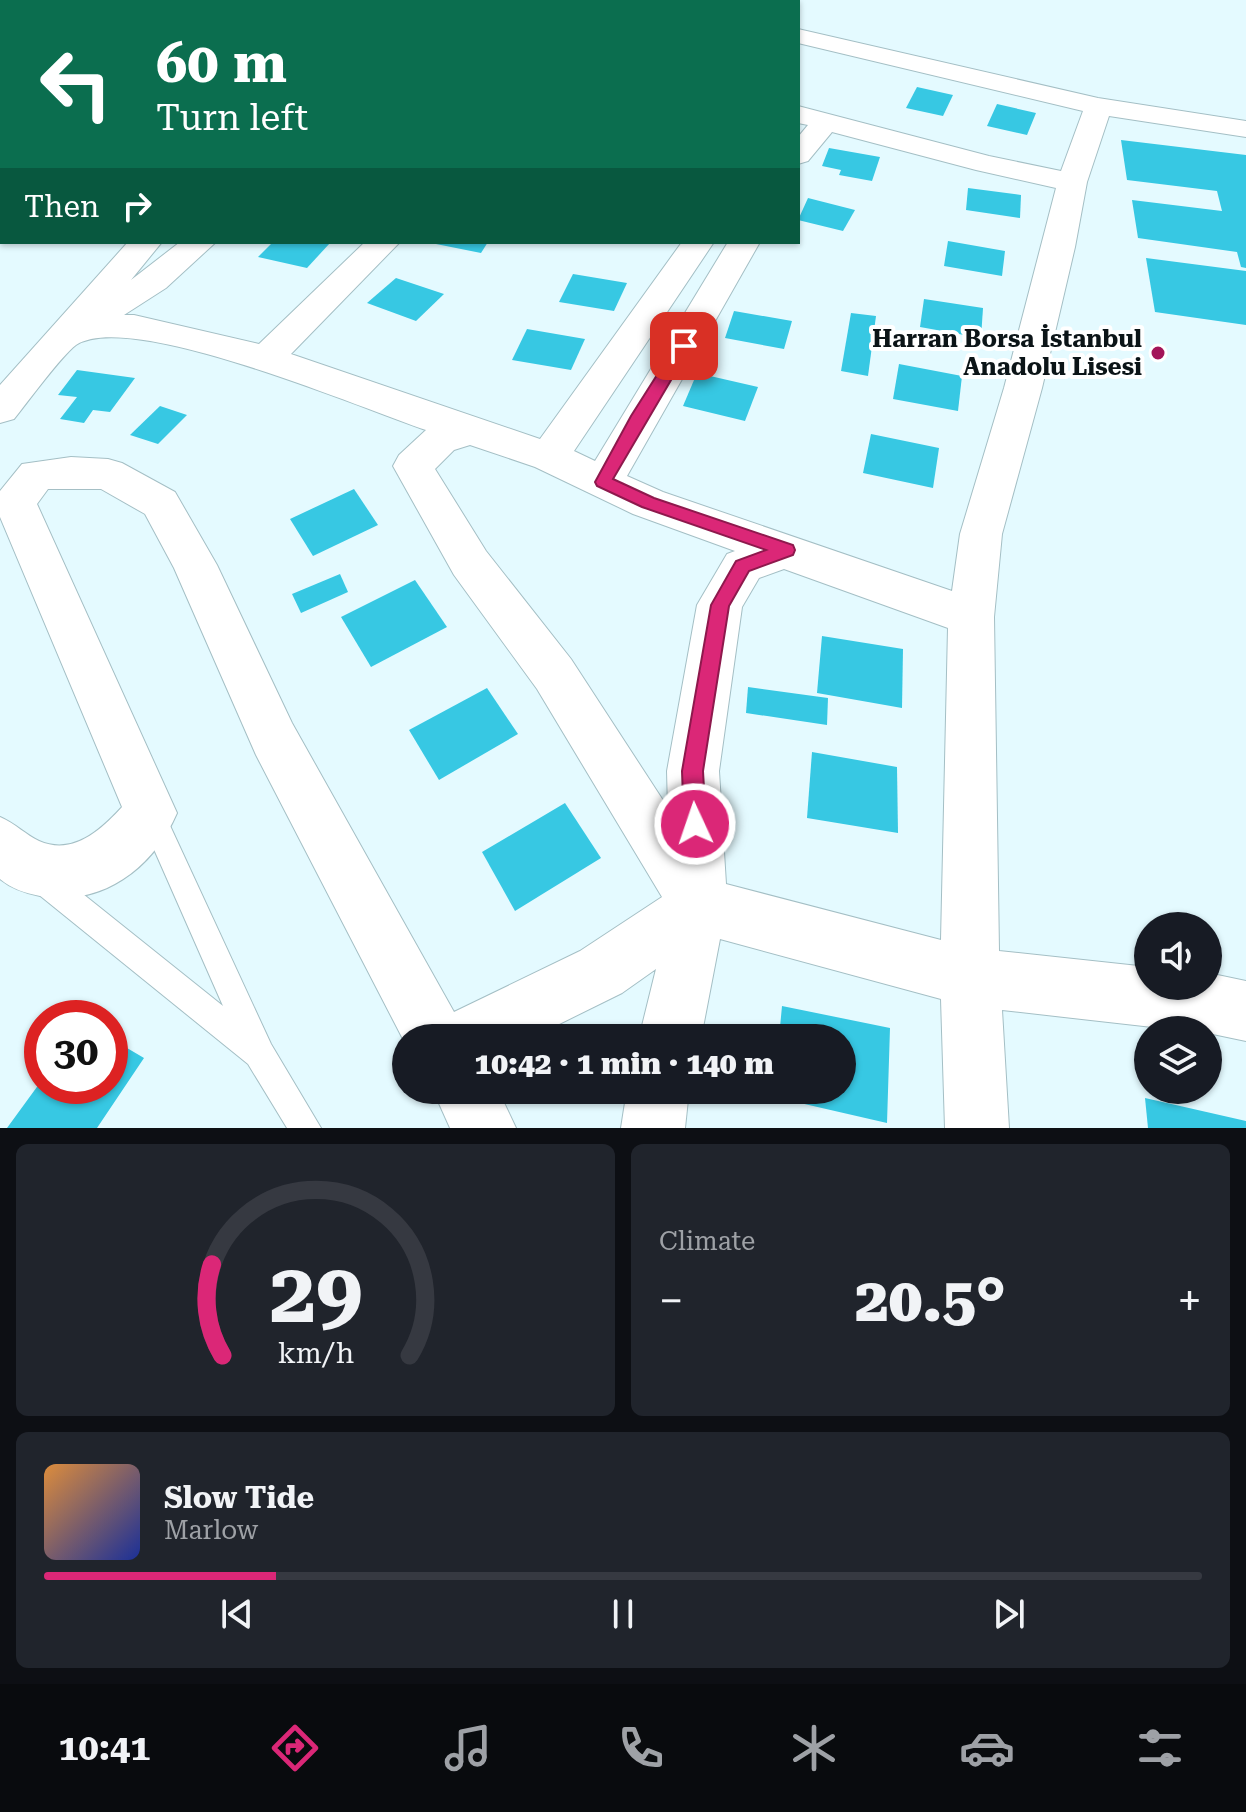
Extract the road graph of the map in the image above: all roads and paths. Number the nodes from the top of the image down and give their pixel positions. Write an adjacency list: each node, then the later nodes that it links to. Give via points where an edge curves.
1 (800, 36): 2 (street)
2 (1098, 106): 4 (street); 6 (street)
3 (812, 118): 5 (street); 6 (street)
4 (1246, 129)
5 (800, 150)
6 (1072, 182): 22 (street, via 1023,388 981,534)
7 (144, 244): 12 (street)
8 (198, 244): 12 (street, via 154,281)
9 (382, 244): 13 (street)
10 (697, 244): 17 (street)
11 (743, 244): 20 (street)
12 (65, 336): 13 (street, via 134,326); 15 (street)
13 (266, 358): 14 (street)
14 (394, 405): 16 (street); 18 (street)
15 (0, 410)
16 (472, 431): 17 (street); 18 (street, via 441,439)
17 (549, 457): 20 (street)
18 (413, 466): 25 (street, via 470,563 554,674)
19 (18, 478): 23 (street, via 15,502); 28 (street, via 108,474 160,503 195,565 274,739)
20 (603, 482): 21 (street, via 648,503)
21 (786, 550): 22 (street); 25 (street, via 743,566 720,605 693,771)
22 (971, 617): 26 (street)
23 (151, 813): 24 (street, via 121,848 86,870 56,871); 31 (lane)
24 (13, 855): 31 (lane)
25 (699, 905): 26 (street); 29 (street, via 601,972); 30 (street)
26 (970, 977): 27 (street); 37 (street)
27 (1246, 1011)
28 (427, 1024)
29 (495, 1024)
30 (673, 1024)
31 (260, 1055): 34 (lane)
32 (471, 1104): 35 (street)
33 (656, 1104): 36 (street)
34 (305, 1128)
35 (484, 1128)
36 (653, 1128)
37 (977, 1128)

